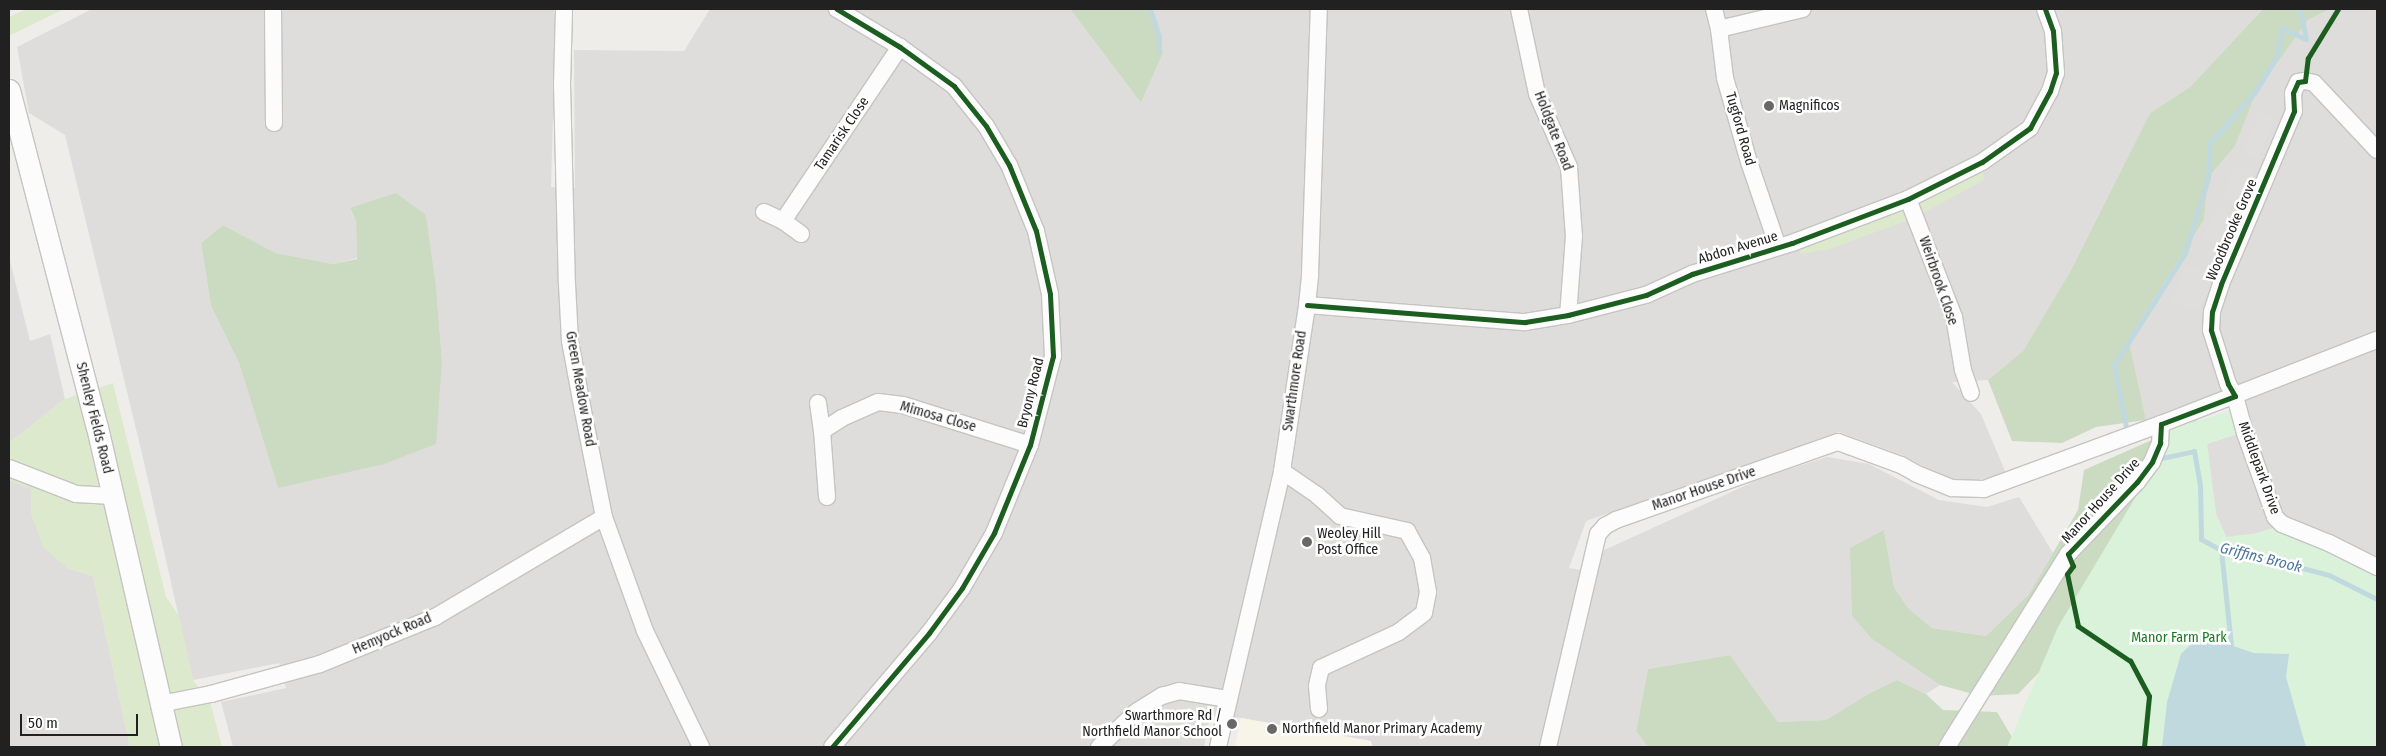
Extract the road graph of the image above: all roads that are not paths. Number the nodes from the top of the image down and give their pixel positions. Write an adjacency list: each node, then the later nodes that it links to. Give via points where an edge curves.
1 (273, 9): 12 (street)
2 (564, 9): 32 (street, Green Meadow Road, via 564,208 570,342)
3 (837, 9): 10 (street, Bryony Road)
4 (1319, 9): 19 (street, Swarthmore Road)
5 (1519, 9): 20 (street, Holdgate Road, via 1537,94 1569,167 1574,236)
6 (1714, 9): 9 (street, Tugford Road)
7 (1803, 9): 9 (street)
8 (2045, 9): 14 (street, Abdon Avenue, via 2054,32 2056,73 2030,128 1982,162)
9 (1719, 29): 18 (street, Tugford Road, via 1725,78)
10 (900, 47): 16 (street, Tamarisk Close); 27 (street, Bryony Road, via 954,86 986,126 1009,165 1036,231 1050,294 1053,356)
11 (9, 90): 30 (street, Shenley Fields Road)
12 (274, 123)
13 (2377, 150): 23 (street, Woodbrooke Grove, via 2314,82 2298,82 2293,94 2294,111 2212,312 2211,330)
14 (1908, 199): 18 (street, Abdon Avenue); 22 (street, Weirbrook Close, via 1954,317 1963,370)
15 (764, 212): 16 (street)
16 (783, 221): 17 (street)
17 (801, 234)
18 (1778, 247): 20 (street, Abdon Avenue, via 1692,274 1646,295)
19 (1307, 305): 20 (street, Abdon Avenue, via 1526,322); 29 (street, Swarthmore Road)
20 (1568, 315)
21 (2377, 340): 23 (street, Manor House Drive)
22 (1971, 393)
23 (2235, 396): 25 (street, Manor House Drive); 33 (street, Middlepark Drive, via 2275,517 2282,524)
24 (818, 403): 26 (street)
25 (2161, 424): 42 (street, Manor House Drive, via 1984,489 1952,488 1838,442 1616,520 1598,534); 43 (street, Manor House Drive, via 2160,443 2152,462 2068,554)
26 (822, 432): 27 (street, Mimosa Close, via 842,418 878,402 903,405); 31 (street)
27 (1030, 445): 39 (street, Bryony Road, via 994,533 962,588 929,633)
28 (9, 468): 30 (street, via 76,494)
29 (1282, 471): 34 (street, Swarthmore Road); 36 (street, via 1340,516 1406,531 1422,558 1428,592 1424,613 1399,632 1321,668 1317,686)
30 (113, 496): 35 (street, Shenley Fields Road)
31 (827, 497)
32 (604, 517): 35 (street, Hemyock Road, via 426,620 320,664 211,694); 38 (street, Green Meadow Road, via 646,631)
33 (2377, 567)
34 (1228, 700): 40 (street, via 1179,691 1162,696 1136,712); 41 (street, Swarthmore Road)
35 (160, 704): 37 (street, Shenley Fields Road)
36 (1319, 709)
37 (171, 747)
38 (701, 747)
39 (832, 747)
40 (1099, 747)
41 (1218, 747)
42 (1548, 747)
43 (1947, 747)

